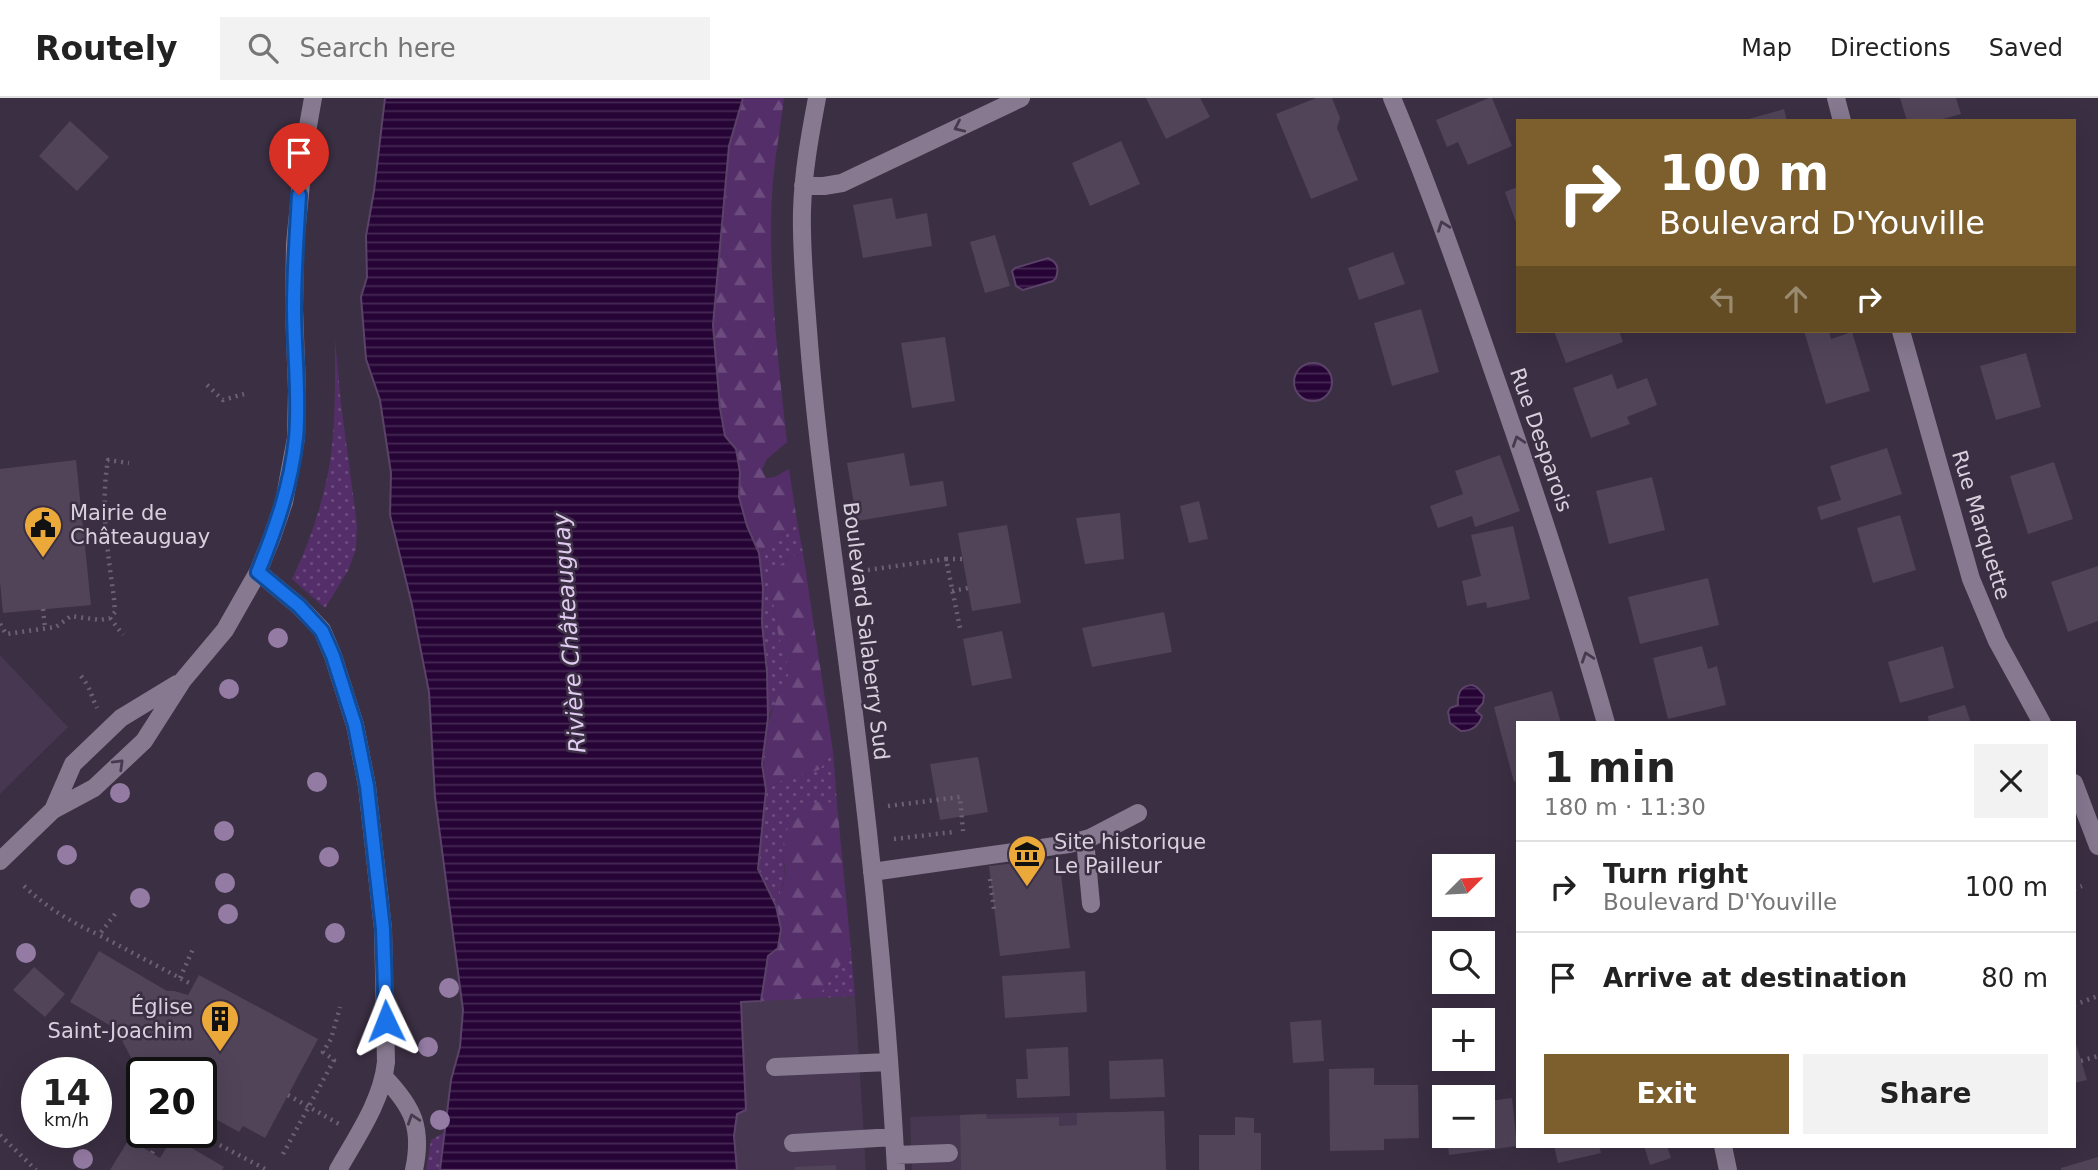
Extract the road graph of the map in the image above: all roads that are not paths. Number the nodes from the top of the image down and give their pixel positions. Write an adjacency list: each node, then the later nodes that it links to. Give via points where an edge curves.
1 (313, 98): 9 (street, via 295,244 296,438 284,502)
2 (817, 98): 7 (street, Boulevard Salaberry Sud)
3 (1021, 98): 7 (street, one-way to 7, via 842,183)
4 (1392, 98): 11 (street, Rue Desparois, one-way to 4, via 1529,473 1426,179)
5 (1836, 98): 6 (street)
6 (1841, 119)
7 (803, 186): 19 (street, Boulevard Salaberry Sud, via 806,304 817,429)
8 (1901, 333): 12 (street, Rue Marquette, via 1971,579 1997,641)
9 (258, 572): 10 (street, via 225,630); 23 (street, via 322,631 355,725 367,786 383,929)
10 (183, 680): 14 (street, one-way to 10, via 94,788 144,741); 14 (street, via 121,718 73,764)
11 (1605, 721)
12 (2041, 721)
13 (2076, 788): 17 (street)
14 (53, 810): 18 (street)
15 (1138, 813): 16 (street)
16 (1085, 840): 19 (street); 20 (street)
17 (2098, 846)
18 (0, 861)
19 (872, 872): 21 (street, Boulevard Salaberry Sud)
20 (1091, 904)
21 (889, 1062): 22 (street); 27 (street, Boulevard Salaberry Sud)
22 (775, 1067)
23 (384, 1077): 28 (street); 29 (street, one-way to 23, via 419,1140 416,1124 408,1105)
24 (793, 1143): 27 (street)
25 (1723, 1148): 30 (street)
26 (949, 1153): 27 (street)
27 (895, 1154)
28 (338, 1170)
29 (414, 1170)
30 (1728, 1170)

